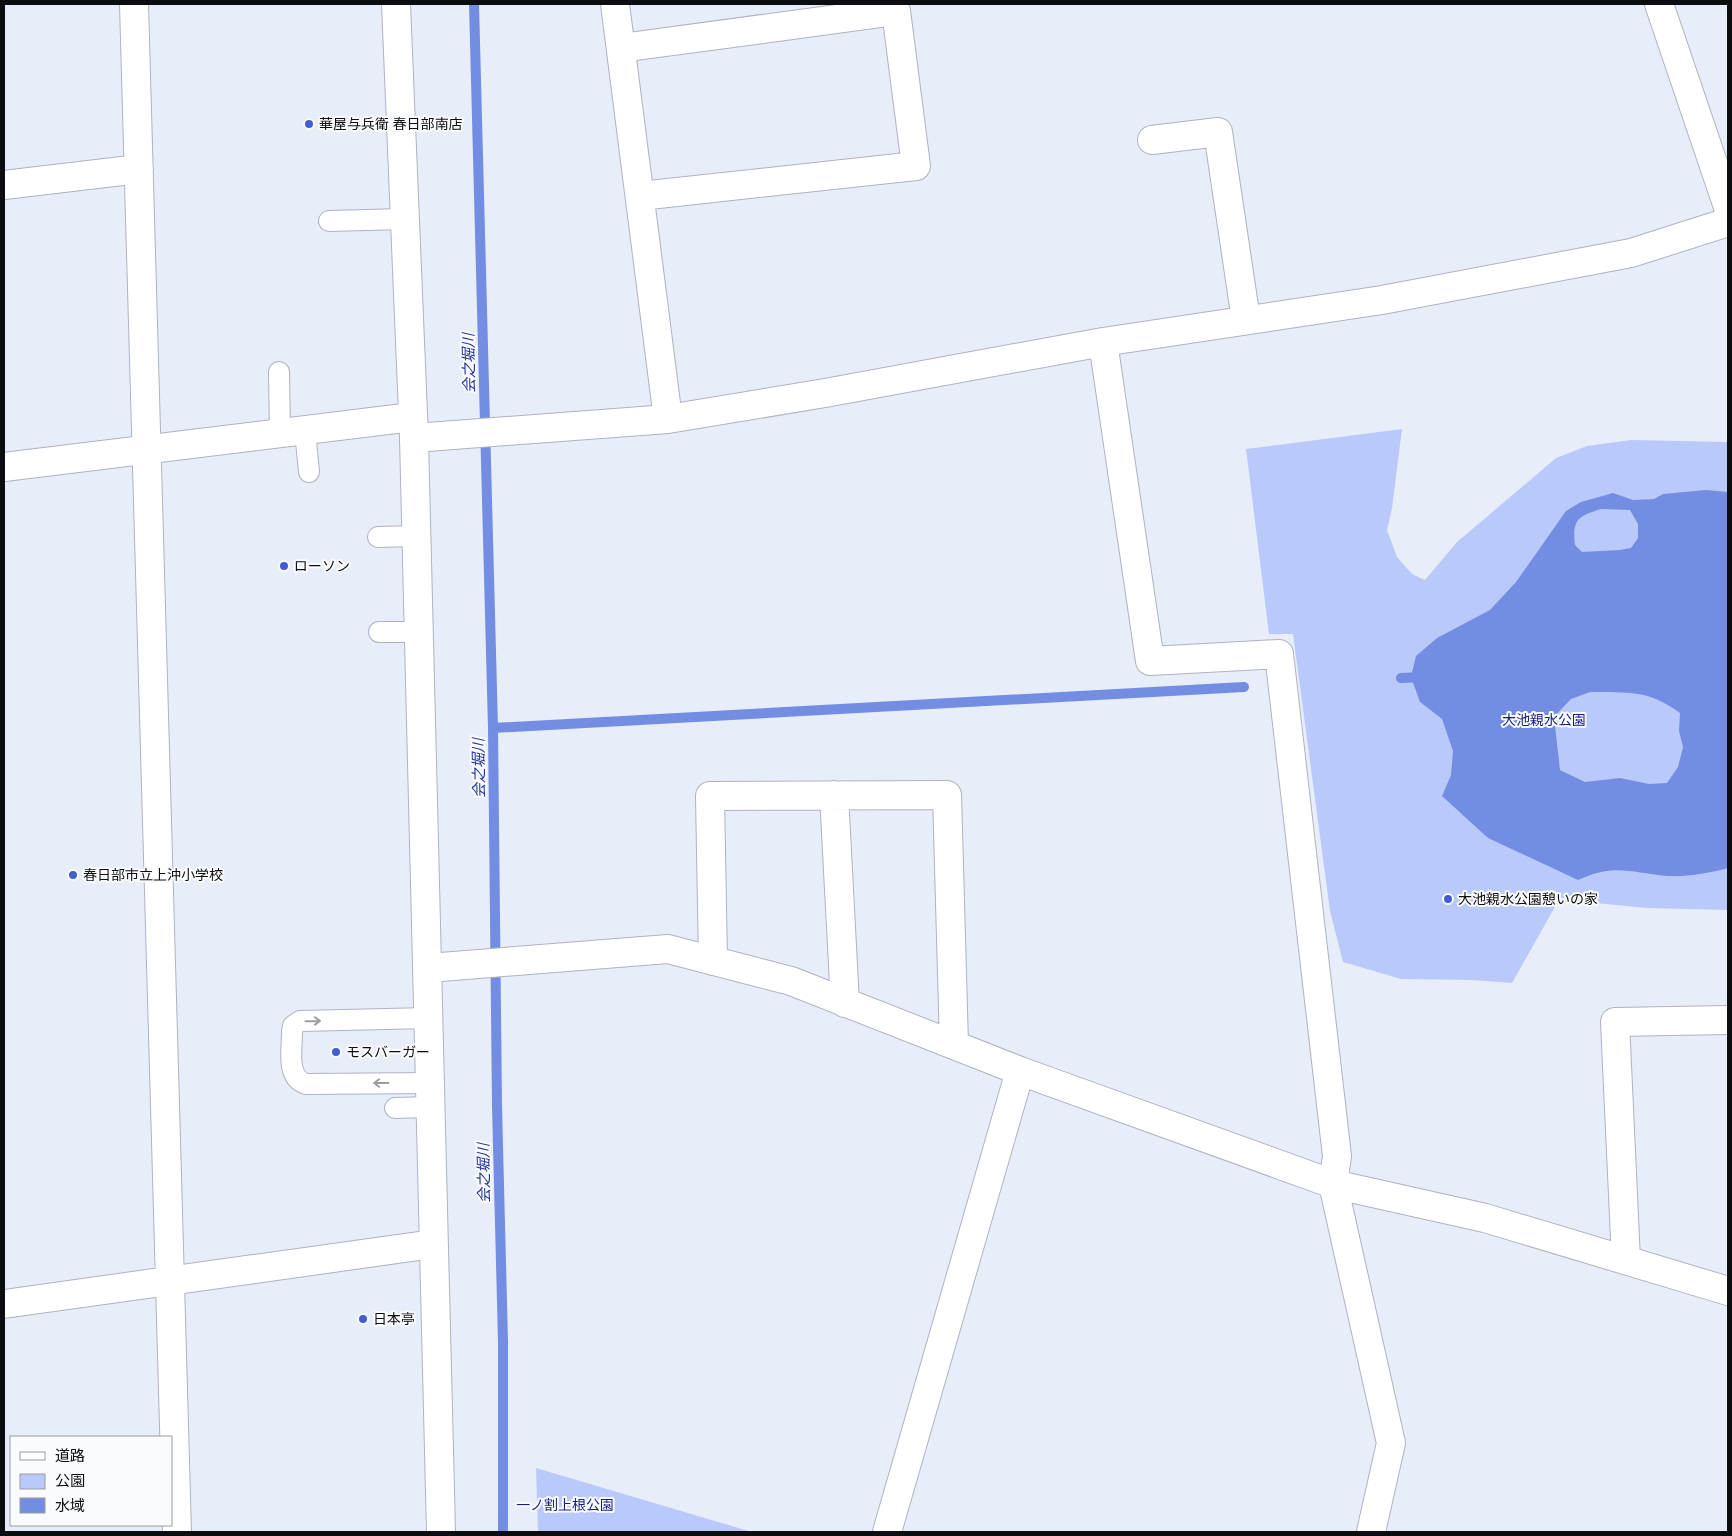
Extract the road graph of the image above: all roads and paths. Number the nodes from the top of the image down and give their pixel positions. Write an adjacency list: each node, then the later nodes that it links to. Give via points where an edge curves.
1 (134, 4): 7 (street)
2 (396, 4): 11 (street)
3 (616, 4): 5 (street)
4 (1658, 4): 10 (street)
5 (621, 48): 9 (street); 9 (street, via 896,12 916,166)
6 (1152, 140): 14 (street, via 1218,132)
7 (139, 169): 8 (street); 20 (street)
8 (4, 185)
9 (640, 196): 17 (street)
10 (1728, 207)
11 (404, 220): 12 (lane); 18 (street)
12 (329, 221)
13 (1728, 222): 14 (street, via 1631,253 1382,300)
14 (1246, 320): 15 (street)
15 (1103, 342): 17 (street); 37 (street, via 1150,660 1280,654 1337,1156)
16 (279, 372): 19 (lane)
17 (668, 419): 18 (street, via 450,435)
18 (413, 427): 19 (street); 24 (street)
19 (292, 433): 20 (street); 22 (lane)
20 (147, 448): 21 (street); 40 (street)
21 (4, 467)
22 (309, 472)
23 (378, 536): 24 (lane)
24 (416, 536): 26 (street)
25 (379, 632): 26 (lane)
26 (419, 632): 29 (street)
27 (834, 795): 28 (street, via 710,796); 30 (street); 33 (street, via 947,795)
28 (713, 961): 29 (street, via 668,949); 30 (street, via 790,981)
29 (428, 968): 31 (street)
30 (845, 1003): 33 (street)
31 (429, 1018): 35 (street); 35 (lane, one-way to 31, via 306,1084 297,1081 292,1074 292,1032 293,1026 300,1021)
32 (1728, 1020): 39 (street, via 1615,1022)
33 (954, 1045): 34 (street)
34 (1020, 1071): 37 (street); 45 (street)
35 (430, 1095): 36 (lane); 38 (street)
36 (396, 1108)
37 (1333, 1184): 39 (street, via 1485,1218); 46 (street, via 1391,1443)
38 (433, 1244): 40 (street); 44 (street)
39 (1626, 1260): 41 (street)
40 (171, 1281): 42 (street); 43 (street)
41 (1728, 1291)
42 (4, 1304)
43 (177, 1532)
44 (441, 1532)
45 (887, 1532)
46 (1371, 1532)

